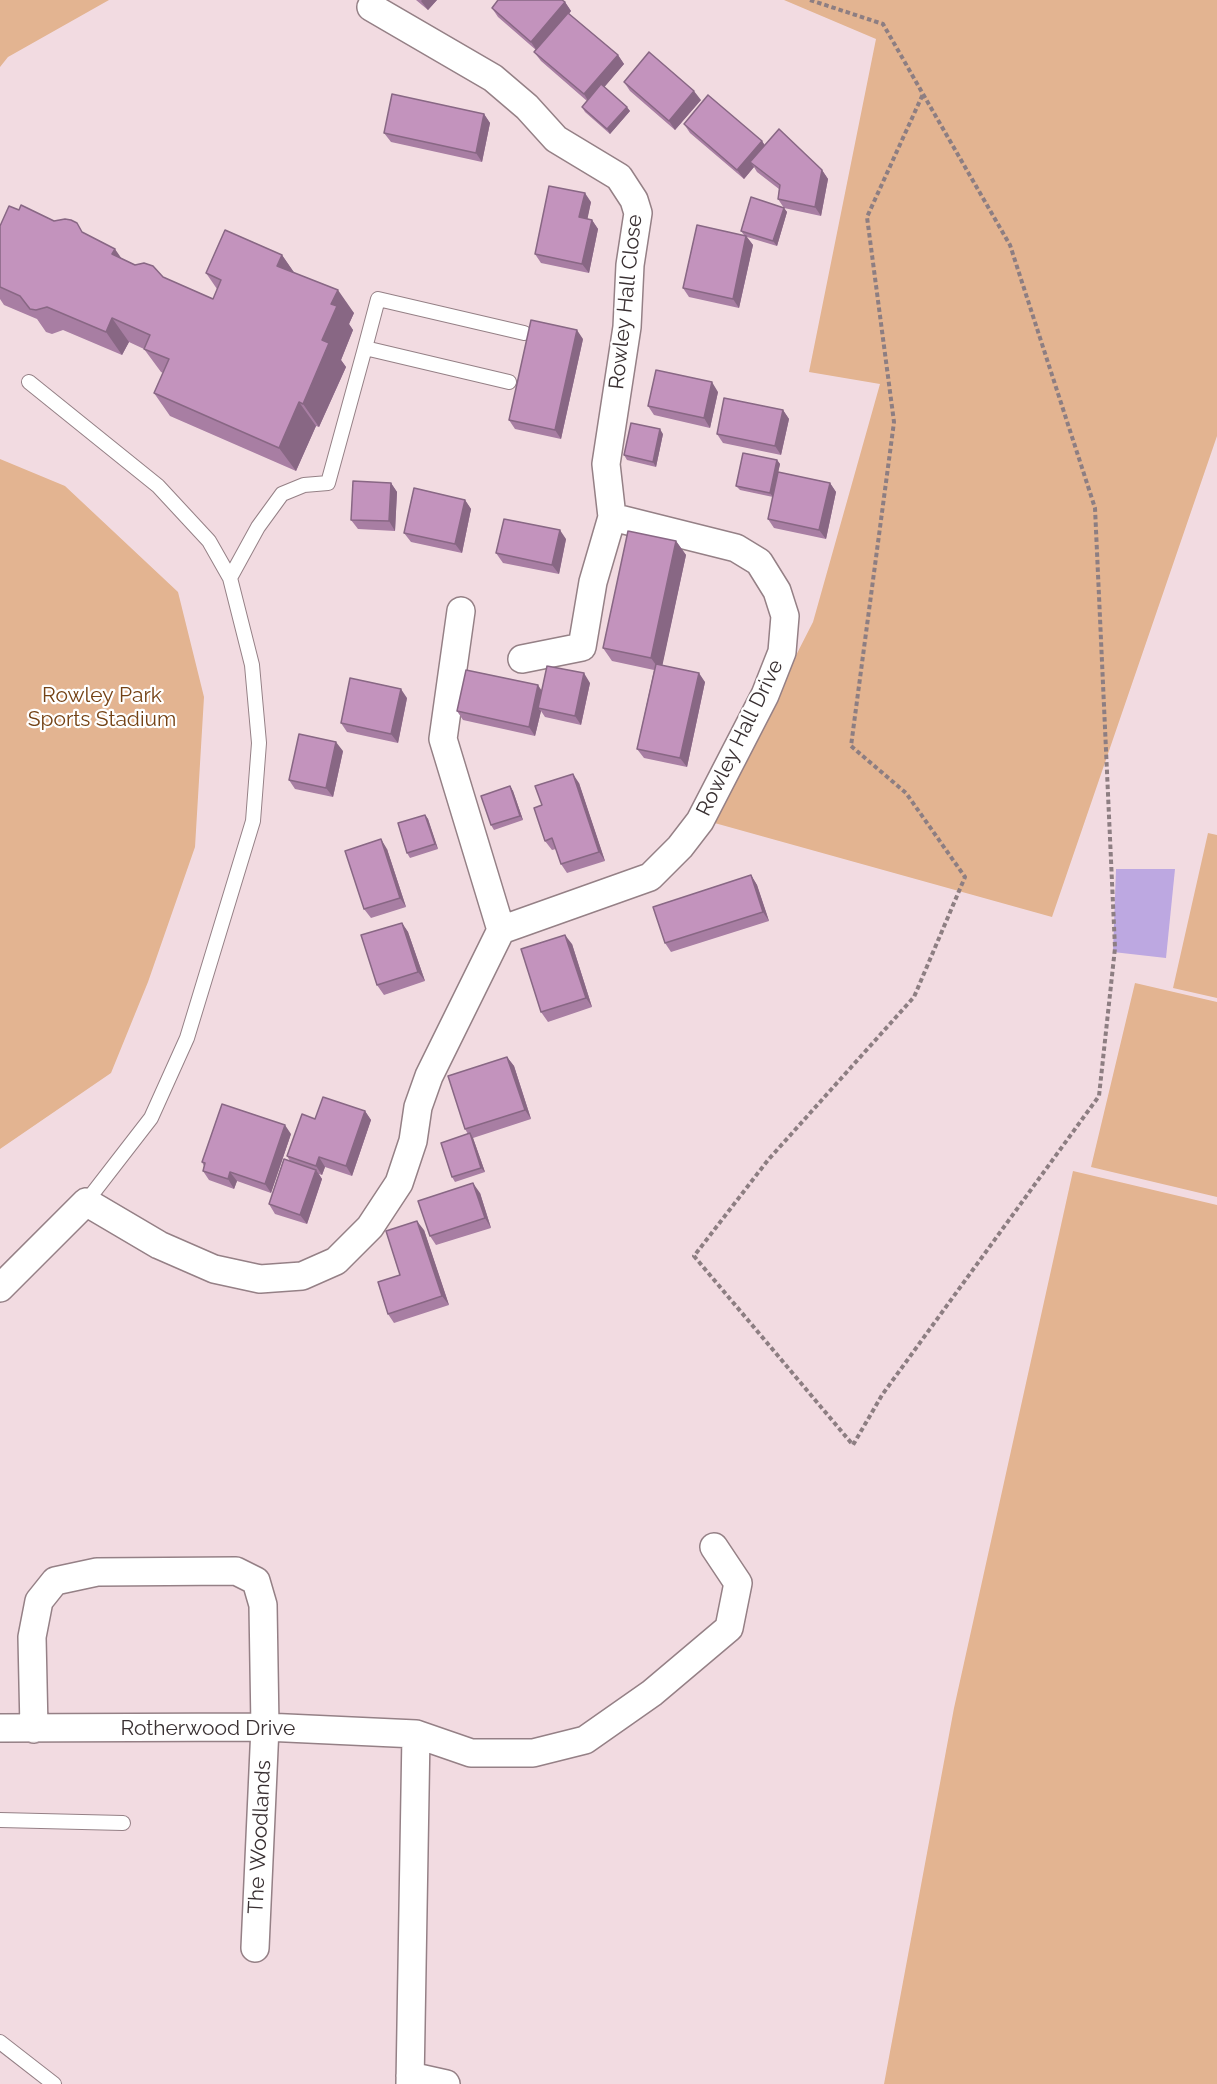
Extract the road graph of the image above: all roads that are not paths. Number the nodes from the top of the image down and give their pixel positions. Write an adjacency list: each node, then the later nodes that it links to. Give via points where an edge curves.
1 (371, 7): 6 (street, Rowley Hall Close, via 493,78 556,139 619,177 634,200 638,213 627,327 606,464)
2 (524, 333): 3 (lane, via 378,299)
3 (365, 348): 5 (lane); 7 (lane, via 328,483 304,485 282,494 258,527)
4 (29, 382): 7 (lane, via 158,486 209,542)
5 (509, 382)
6 (612, 517): 9 (street, via 593,582 582,647); 10 (street, Rowley Hall Drive, via 736,548 759,562 777,591 785,616 782,652 765,695 700,821 650,877)
7 (230, 578): 11 (lane, via 252,665 259,743 253,821 187,1038 150,1118)
8 (461, 611): 10 (street, via 443,740)
9 (522, 659)
10 (501, 930): 11 (street, via 429,1076 399,1183 370,1227 336,1261 302,1276 260,1279 214,1269 159,1245)
11 (86, 1202): 12 (street)
12 (0, 1288)
13 (714, 1547): 17 (street, Rotherwood Drive, via 738,1583 729,1628 652,1692 585,1740 533,1753 471,1753)
14 (265, 1727): 16 (street, Rotherwood Drive); 16 (street, The Woodlands, via 263,1605 256,1581 236,1571 97,1572 55,1581 39,1601 32,1636); 17 (street, Rotherwood Drive); 20 (street, The Woodlands)
15 (0, 1728): 16 (street, Rotherwood Drive)
16 (34, 1729)
17 (416, 1734): 22 (street)
18 (0, 1820): 19 (lane)
19 (123, 1823)
20 (255, 1948)
21 (0, 2042): 23 (lane)
22 (410, 2080): 24 (street)
23 (54, 2084)
24 (446, 2084)

